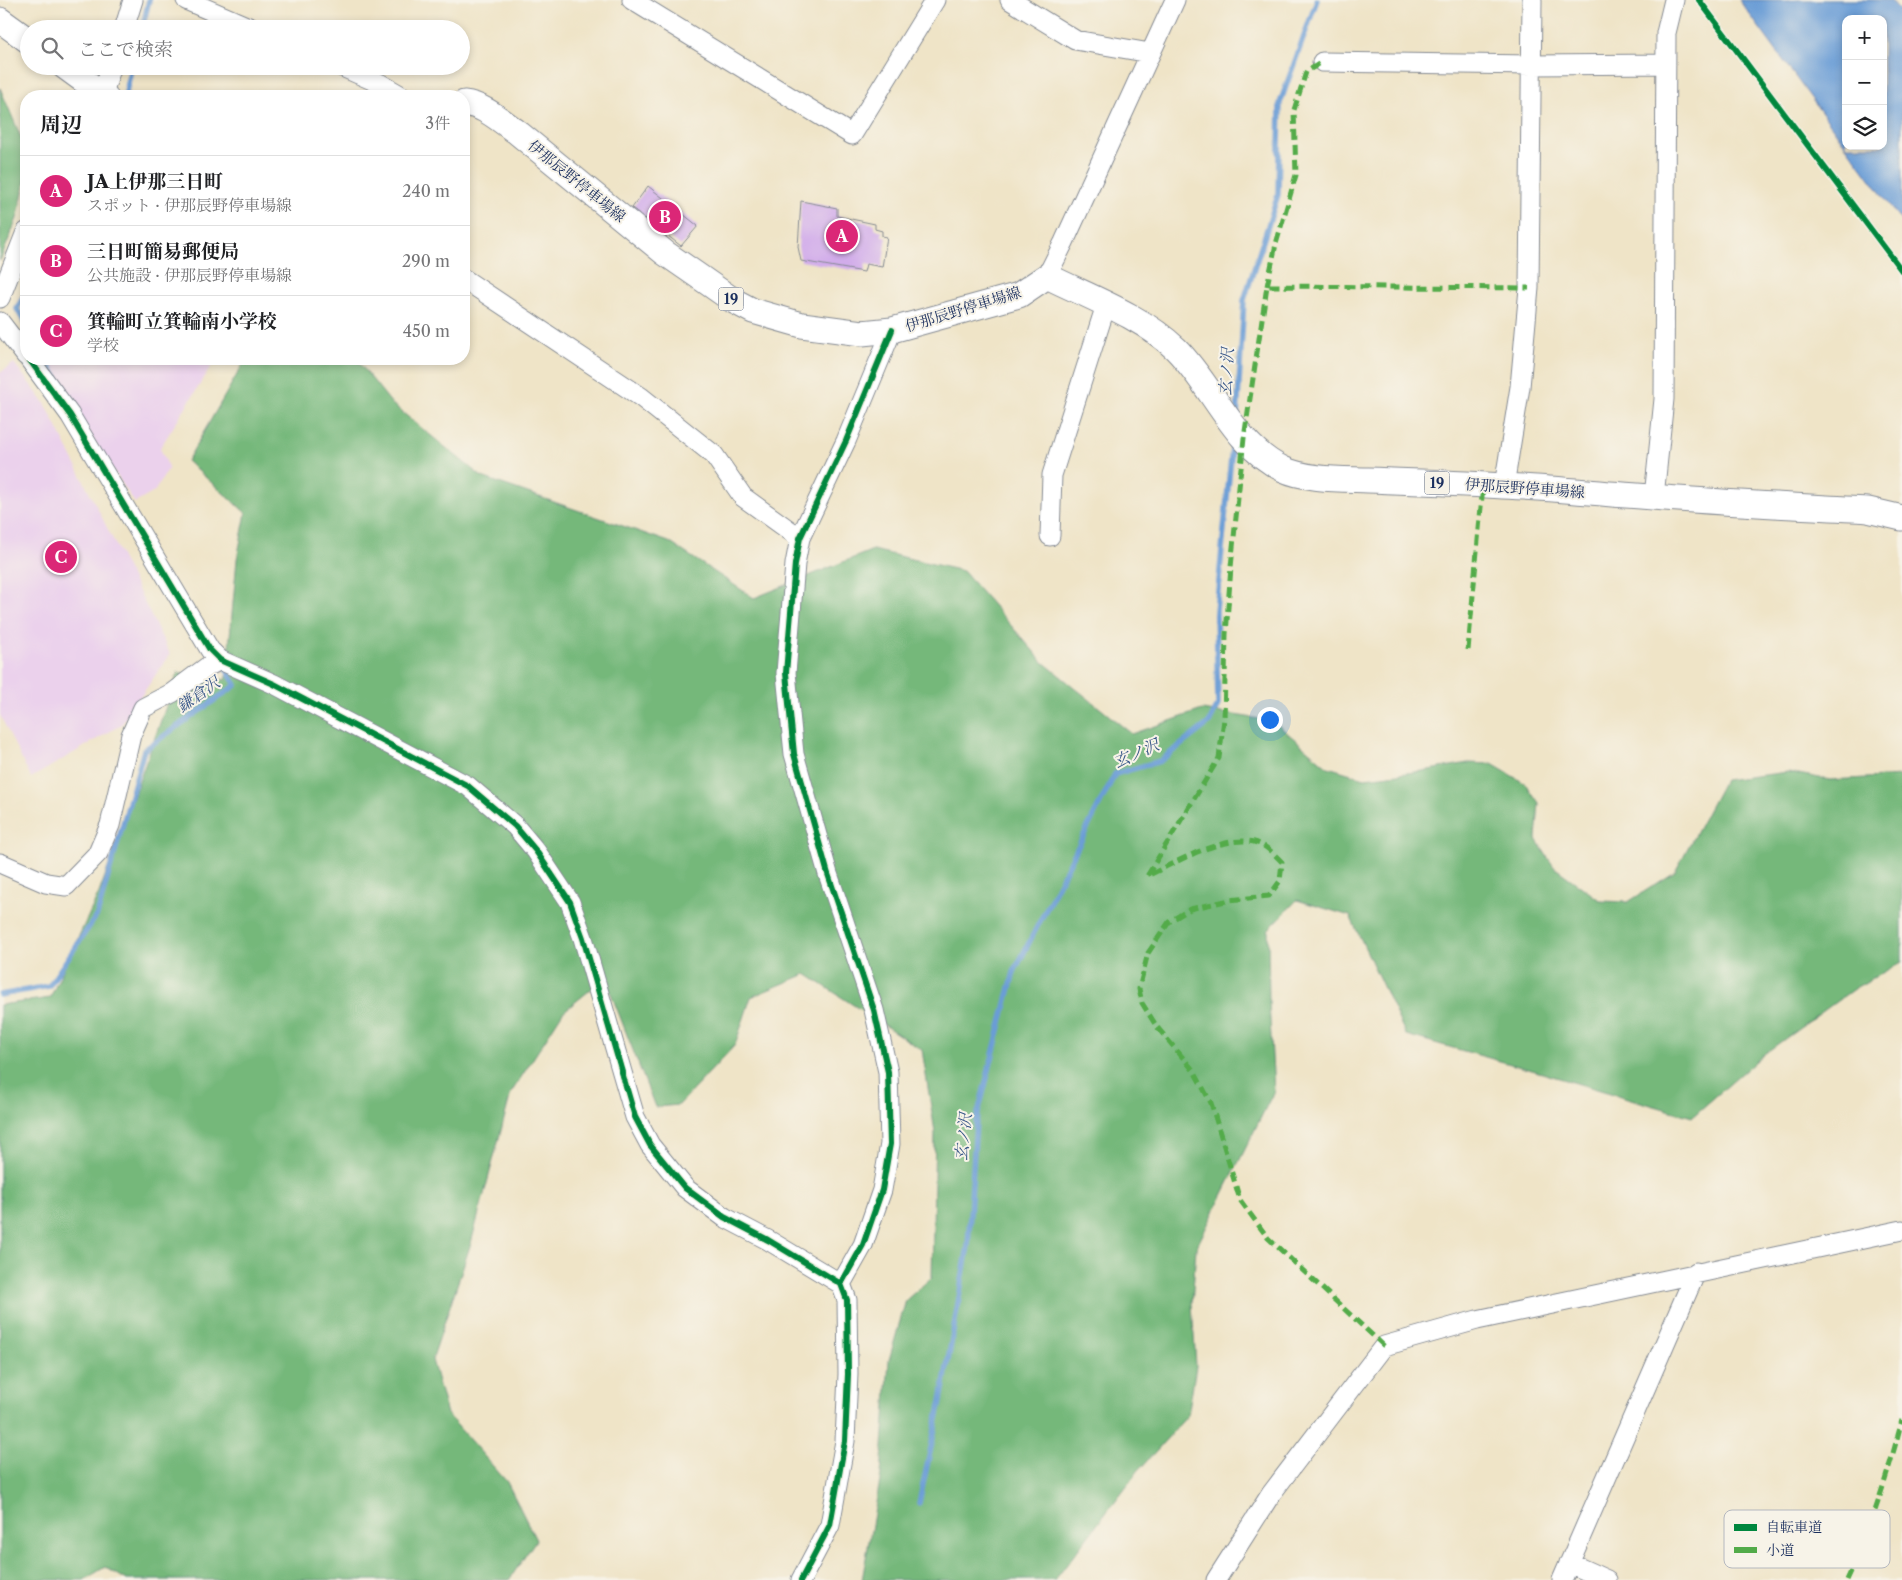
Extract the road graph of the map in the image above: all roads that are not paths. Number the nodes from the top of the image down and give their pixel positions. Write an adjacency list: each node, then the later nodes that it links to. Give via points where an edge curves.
1 (133, 0): 10 (street)
2 (186, 0): 11 (street)
3 (632, 0): 4 (street, via 852,135)
4 (935, 0)
5 (1010, 0): 13 (street, via 1075,40)
6 (1175, 0): 13 (street)
7 (1532, 0): 16 (street)
8 (1674, 0): 15 (street, via 1666,33)
9 (0, 20): 12 (main road)
10 (127, 20)
11 (232, 20)
12 (17, 37)
13 (1150, 53): 25 (street)
14 (1322, 62): 16 (street)
15 (1666, 64): 16 (street); 34 (street, via 1664,399)
16 (1532, 65): 33 (street, via 1529,288 1520,387)
17 (76, 75): 20 (main road)
18 (109, 75): 21 (street)
19 (360, 75): 22 (street)
20 (95, 90)
21 (105, 90)
22 (392, 90)
23 (470, 104): 30 (main road, 伊那辰野停車場線 / 19, via 494,115 517,132 665,253 734,301 753,311 802,325 862,333)
24 (20, 247): 27 (street)
25 (1047, 276): 28 (main road, 伊那辰野停車場線 / 19); 30 (main road, 伊那辰野停車場線 / 19, via 1019,295)
26 (470, 283): 37 (street, via 641,397 714,455 743,497)
27 (0, 298)
28 (1106, 305): 33 (main road, 伊那辰野停車場線 / 19, via 1148,328 1174,348 1244,438 1283,469 1297,474 1344,479); 36 (street, via 1052,475)
29 (0, 322): 31 (street)
30 (892, 330): 37 (street, via 846,441)
31 (20, 348)
32 (33, 365): 38 (street, via 70,415 199,634)
33 (1504, 486): 34 (main road, 伊那辰野停車場線 / 19)
34 (1654, 498): 35 (main road, 伊那辰野停車場線 / 19, via 1868,510)
35 (1902, 518)
36 (1050, 536)
37 (800, 538): 42 (street, via 794,564 786,673 794,754 828,874 874,1010 888,1072 890,1144 882,1190 863,1245)
38 (220, 660): 39 (street, via 172,693 143,708 131,735 110,825 98,853 66,886 46,883); 42 (street, via 274,684 468,786 515,826 570,902 635,1117 650,1145 685,1188 724,1217)
39 (0, 863)
40 (1902, 1230): 41 (street)
41 (1696, 1272): 43 (street); 45 (street, via 1478,1320 1384,1346 1271,1494)
42 (841, 1284): 44 (street, via 847,1300 845,1441 830,1525)
43 (1566, 1572): 46 (street)
44 (801, 1580)
45 (1216, 1580)
46 (1607, 1580)

